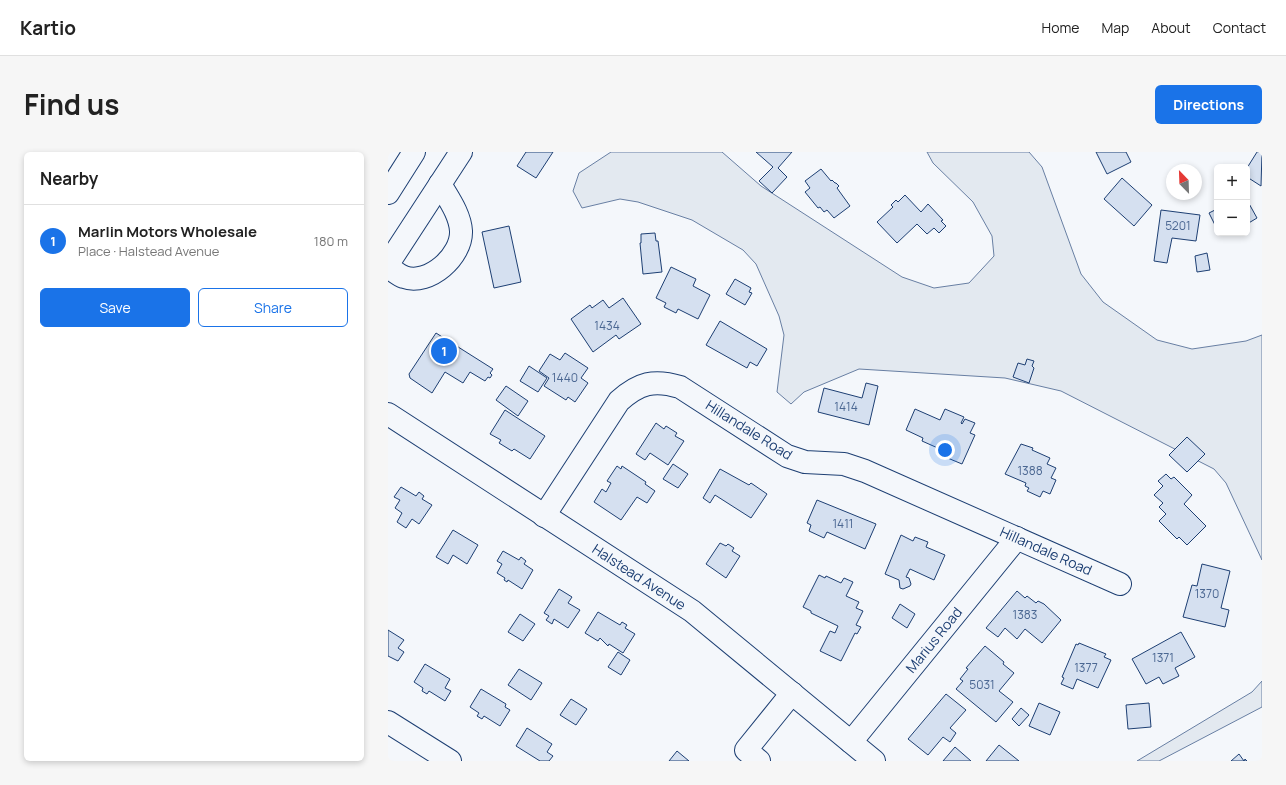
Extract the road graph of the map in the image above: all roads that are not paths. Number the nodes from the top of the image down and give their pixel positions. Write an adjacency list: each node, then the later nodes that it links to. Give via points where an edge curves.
1 (414, 152): 4 (street)
2 (458, 153): 3 (street)
3 (440, 184): 5 (street); 6 (street, via 455,210 461,229 461,238 449,262 427,276 416,278 404,277)
4 (388, 193)
5 (388, 264)
6 (388, 267)
7 (388, 414): 8 (street, Halstead Avenue)
8 (544, 516): 9 (street, Hillandale Road, via 619,401 630,391 641,386 669,383 680,387 787,456 805,462 844,464 865,471); 11 (street, Halstead Avenue, via 692,611)
9 (1017, 538): 10 (street, Hillandale Road); 13 (street, Marius Road)
10 (1120, 584)
11 (792, 693): 13 (street, Halstead Avenue); 14 (street)
12 (388, 722): 15 (street)
13 (850, 742): 16 (street, Halstead Avenue)
14 (748, 757)
15 (450, 761)
16 (874, 761)

